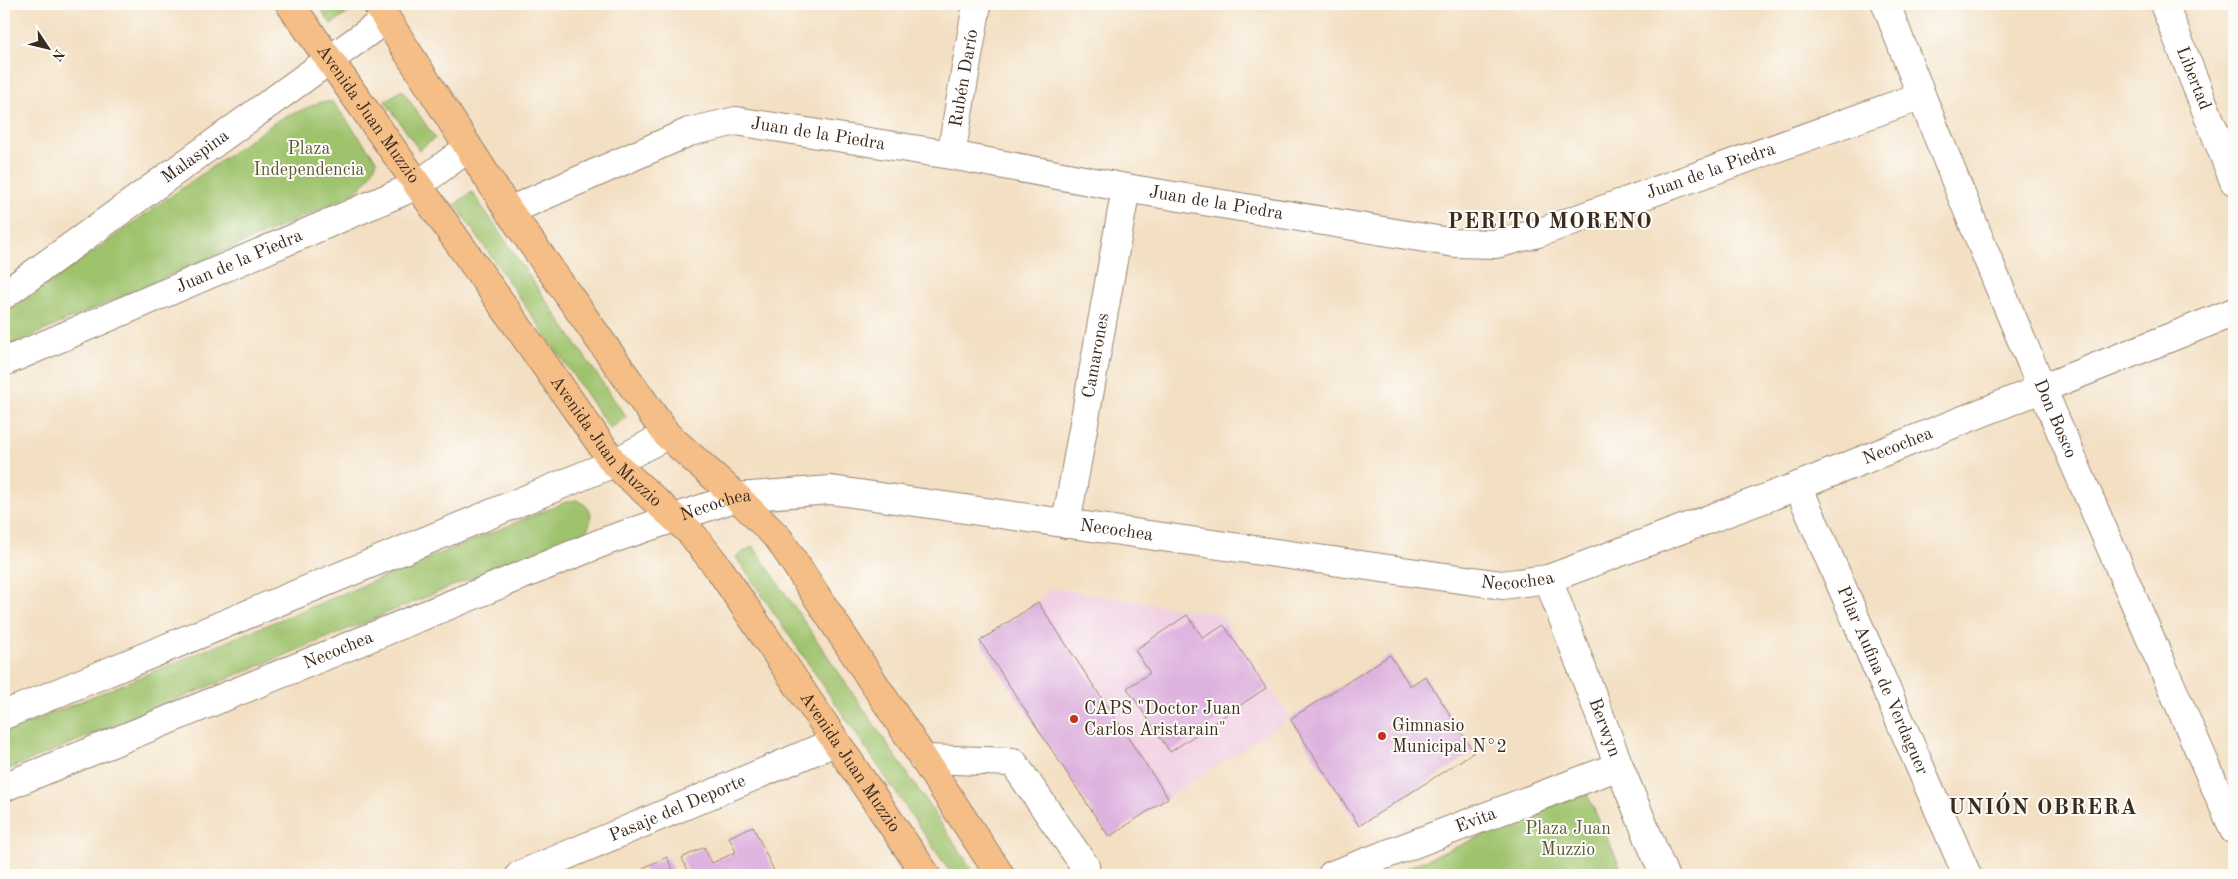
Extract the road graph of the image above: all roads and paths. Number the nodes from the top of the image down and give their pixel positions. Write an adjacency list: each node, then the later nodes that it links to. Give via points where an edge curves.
1 (290, 4): 6 (main road, Avenida Juan Muzzio)
2 (977, 4): 9 (street, Rubén Darío)
3 (1886, 4): 7 (street, Don Bosco)
4 (2164, 4): 10 (street, Libertad)
5 (381, 11): 6 (street, Malaspina); 8 (main road)
6 (330, 58): 11 (main road, Avenida Juan Muzzio); 14 (street, Malaspina)
7 (1921, 96): 12 (street, Juan de la Piedra, via 1547,229 1496,244 1455,243); 17 (street, Don Bosco)
8 (468, 148): 11 (street, Juan de la Piedra); 13 (main road)
9 (951, 154): 12 (street, Juan de la Piedra); 13 (street, Juan de la Piedra, via 736,121 690,132)
10 (2234, 181)
11 (418, 185): 16 (street, Juan de la Piedra); 19 (main road, Avenida Juan Muzzio)
12 (1126, 188): 23 (street, Camarones)
13 (509, 211): 18 (main road)
14 (4, 294)
15 (2234, 312): 17 (street, Necochea)
16 (4, 362)
17 (2042, 388): 20 (street, Necochea); 30 (street, Don Bosco)
18 (667, 435): 19 (street); 21 (main road)
19 (614, 462): 22 (main road, Avenida Juan Muzzio); 25 (street)
20 (1798, 486): 24 (street, Necochea); 37 (street, Pilar Aufina de Verdaguer)
21 (737, 497): 22 (street, Necochea); 23 (street, Necochea, via 831,490); 27 (main road, via 779,539)
22 (674, 518): 26 (main road, Avenida Juan Muzzio, via 691,533 720,570); 29 (street, Necochea, via 606,541)
23 (1066, 524): 24 (street, Necochea, via 1502,585)
24 (1548, 579): 28 (street, Berwyn)
25 (4, 715)
26 (836, 742): 31 (street, Pasaje del Deporte); 32 (main road, Avenida Juan Muzzio)
27 (923, 759): 33 (main road); 34 (street, via 1013,762 1085,866)
28 (1619, 766): 35 (street, Evita); 36 (street, Berwyn)
29 (4, 787)
30 (2234, 830)
31 (520, 875)
32 (926, 875)
33 (1000, 875)
34 (1081, 875)
35 (1332, 875)
36 (1664, 875)
37 (1967, 875)

